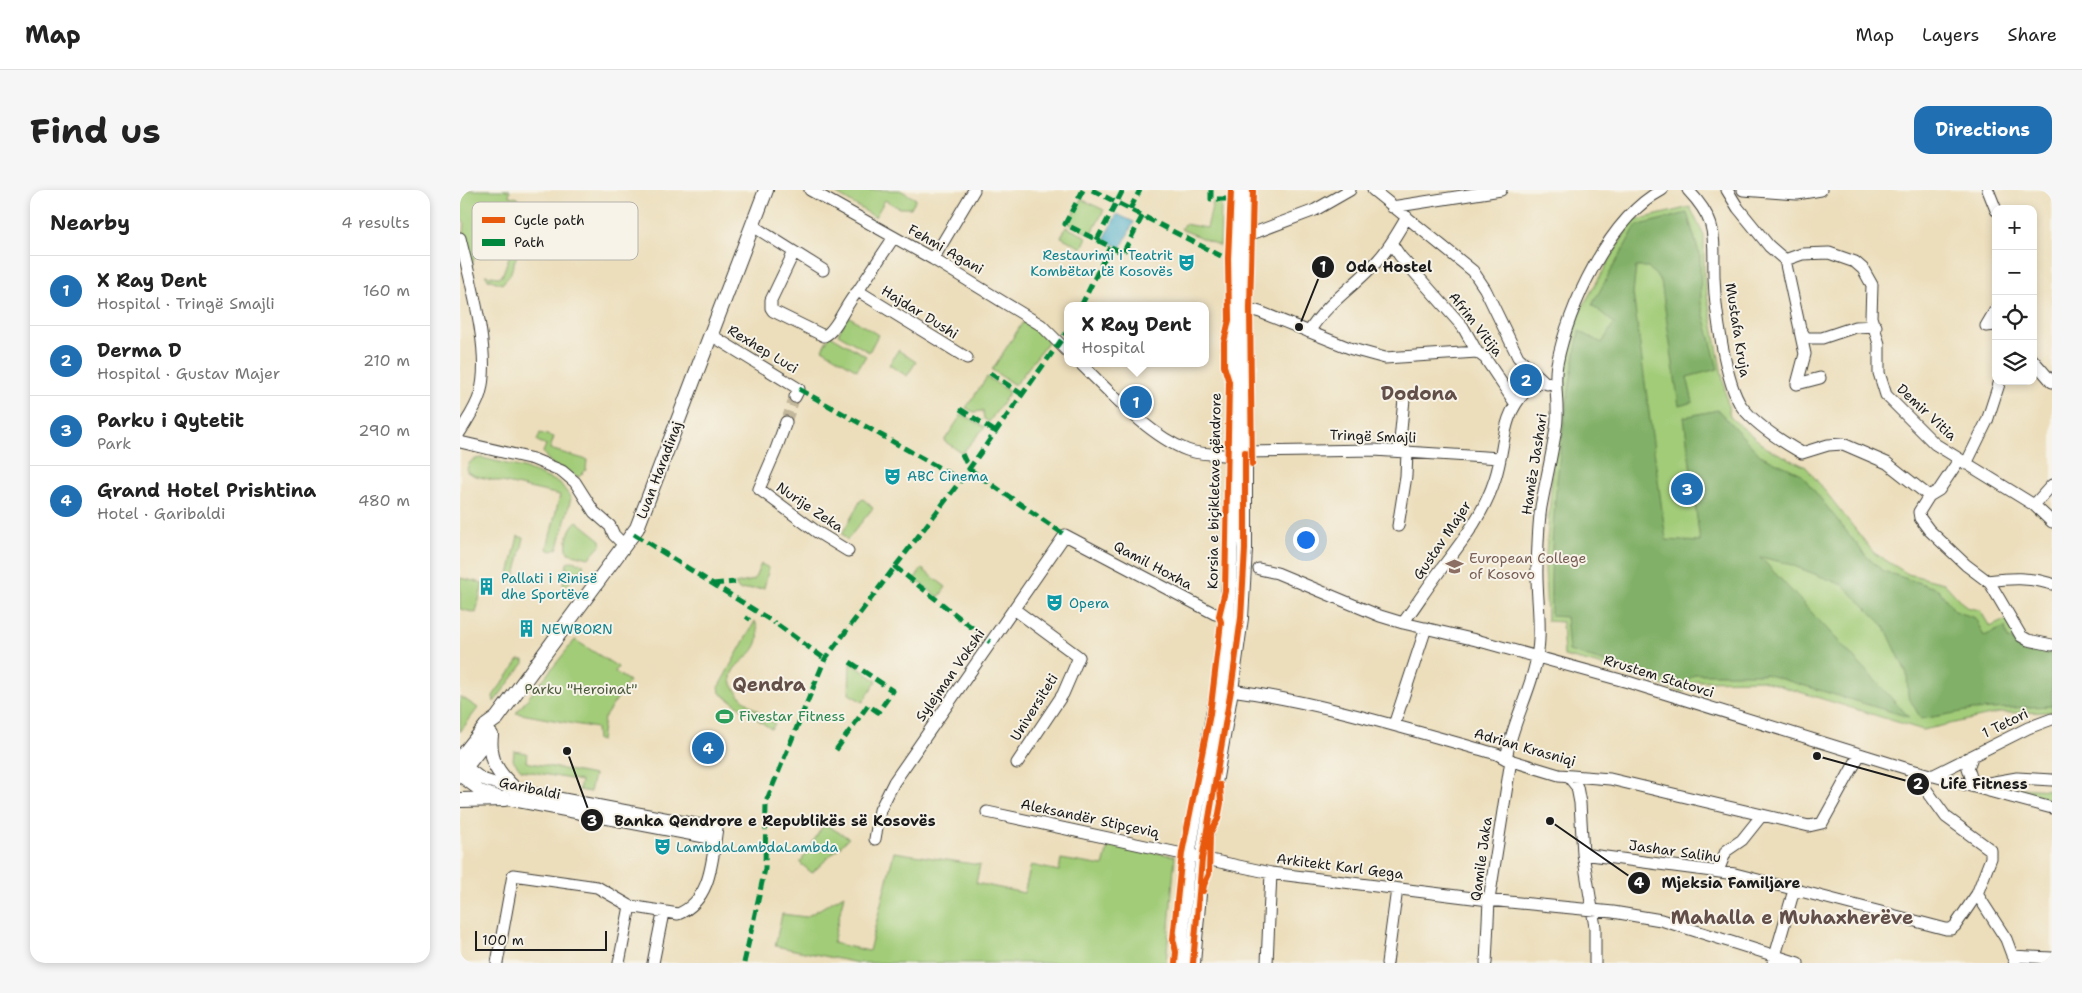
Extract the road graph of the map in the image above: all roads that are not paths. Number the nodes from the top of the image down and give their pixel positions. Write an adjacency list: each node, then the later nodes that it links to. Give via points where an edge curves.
1 (766, 190): 18 (main road, Luan Haradinaj)
2 (810, 190): 20 (street, Fehmi Agani)
3 (974, 190): 24 (street)
4 (1236, 190): 52 (main road)
5 (1248, 190): 19 (main road)
6 (1350, 190): 19 (street, via 1315,210)
7 (1373, 190): 16 (street)
8 (1501, 190): 16 (street)
9 (1662, 190): 44 (street, Hamëz Jashari, via 1634,210 1594,266 1563,339)
10 (1688, 190): 56 (street, Mustafa Kruja, via 1707,213 1715,242 1714,276 1726,368 1741,406 1753,419 1802,453 1843,444 1887,463)
11 (1727, 190): 25 (street, via 1769,246)
12 (1743, 190): 13 (street, via 1797,194)
13 (1821, 190)
14 (1988, 190): 15 (street)
15 (1994, 205)
16 (1392, 207): 17 (street)
17 (1407, 218): 22 (street); 41 (street, via 1473,271 1518,358)
18 (753, 226): 23 (street); 34 (main road, Luan Haradinaj)
19 (1246, 236): 28 (main road)
20 (894, 237): 24 (street, Fehmi Agani); 27 (street, Hajdar Dushi)
21 (460, 238): 49 (street, via 484,358 478,400)
22 (1391, 243): 33 (street); 36 (street, Afrim Vitija, via 1463,327)
23 (794, 252): 26 (street); 27 (street, Hajdar Dushi, via 772,300 773,311 824,336 831,331)
24 (934, 259): 35 (street, Fehmi Agani, via 1041,325)
25 (1785, 260): 30 (street, Demir Vitia, via 1829,253 1855,262 1872,285 1871,317); 32 (street)
26 (823, 270)
27 (858, 291): 37 (street, Hajdar Dushi)
28 (1245, 308): 33 (street); 52 (main road)
29 (1992, 316): 31 (street, via 1986,326)
30 (1876, 326): 32 (street, via 1855,327 1811,340); 54 (street, Demir Vitia, via 1879,373 1886,395 1935,444)
31 (1992, 326)
32 (1800, 330): 40 (street, via 1805,354 1797,384)
33 (1309, 332): 36 (street, via 1385,358)
34 (710, 335): 45 (street, Rexhep Luci); 61 (main road, Luan Haradinaj)
35 (1064, 348)
36 (1477, 352): 47 (street, Afrim Vitija, via 1485,358)
37 (967, 358)
38 (2037, 365): 42 (street)
39 (1084, 367): 52 (street, Tringë Smajli, via 1165,438 1196,454)
40 (1820, 378)
41 (1546, 382): 44 (street); 47 (street, Gustav Majer, via 1538,382)
42 (2052, 382)
43 (1999, 385): 54 (street, via 1987,421)
44 (1555, 390): 73 (street, Hamëz Jashari, via 1558,419 1541,508 1538,546)
45 (797, 393)
46 (1404, 400): 51 (street)
47 (1515, 402): 53 (street, Gustav Majer)
48 (786, 422): 64 (street, Nurije Zeka, via 776,452 758,487 776,503)
49 (460, 432)
50 (460, 442): 59 (street, via 554,466 575,482 594,512)
51 (1403, 451): 52 (street, Tringë Smajli, via 1311,450); 53 (street, Tringë Smajli); 60 (street, via 1406,476)
52 (1238, 454): 69 (main road); 74 (main road, via 1244,568)
53 (1500, 458): 70 (street, Gustav Majer, via 1496,479 1478,517)
54 (1962, 462): 56 (street, Demir Vitia, via 1939,490); 57 (street, Demir Vitia)
55 (2052, 485): 57 (street)
56 (1928, 496): 66 (street, via 1919,512 1920,518 1951,551)
57 (2034, 505): 58 (street, Demir Vitia)
58 (2052, 522)
59 (610, 526): 61 (street); 63 (street)
60 (1398, 526)
61 (634, 534): 63 (main road, Luan Haradinaj)
62 (1065, 535): 68 (street, Sylejman Vokshi); 69 (street, Qamil Hoxha, via 1219,616)
63 (626, 546): 75 (main road, Luan Haradinaj)
64 (848, 551)
65 (1259, 569): 70 (street, Rrustem Statovci, via 1277,573)
66 (1988, 581): 67 (street, via 2022,577); 72 (street, via 2021,636)
67 (2052, 584)
68 (1014, 609): 82 (street, Universiteti, via 1079,656 1063,694); 94 (street, Sylejman Vokshi, via 894,782 880,810)
69 (1227, 617): 96 (main road)
70 (1402, 623): 71 (street, Rrustem Statovci)
71 (1426, 628): 73 (street, Rrustem Statovci); 77 (street)
72 (2052, 645)
73 (1537, 657): 79 (street, Rrustem Statovci); 81 (street, Hamëz Jashari)
74 (1231, 690): 77 (street, Adrian Krasniqi, via 1341,711); 97 (main road)
75 (496, 718): 78 (main road, Luan Haradinaj); 83 (main road, Luan Haradinaj, via 486,726)
76 (2052, 719): 80 (street, 1 Tetori)
77 (1394, 725): 81 (street, Adrian Krasniqi)
78 (491, 736): 83 (main road, Luan Haradinaj); 89 (main road, via 490,755)
79 (1860, 754): 84 (street, Rrustem Statovci); 93 (street, Adrian Krasniqi, via 1822,823 1809,826)
80 (1972, 757): 85 (street, 1 Tetori); 88 (street, via 1968,768)
81 (1509, 760): 86 (street, Adrian Krasniqi); 103 (street, Qamile Jaka)
82 (1016, 763)
83 (461, 768): 89 (street, Garibaldi)
84 (1920, 772): 85 (street, Rrustem Statovci); 102 (street, via 1925,788 1946,817 1991,850)
85 (1932, 776): 88 (street, Rrustem Statovci)
86 (1569, 777): 93 (street, Adrian Krasniqi, via 1610,779); 95 (street, via 1577,787)
87 (2052, 780): 88 (street, via 2017,778)
88 (1974, 786): 91 (street, Rrustem Statovci)
89 (510, 794): 90 (main road); 106 (street, Garibaldi, via 717,828 706,889 683,912)
90 (460, 800)
91 (2052, 808)
92 (987, 812): 96 (street, Aleksandër Stipçeviq)
93 (1762, 815): 98 (street, via 1742,840 1726,850)
94 (875, 839)
95 (1583, 854): 98 (street, Jashar Salihu); 105 (street)
96 (1188, 856): 97 (street, Arkitekt Karl Gega); 113 (main road)
97 (1202, 859): 99 (street, Arkitekt Karl Gega); 114 (main road)
98 (1718, 871): 101 (street, Jashar Salihu)
99 (1271, 873): 100 (street, Arkitekt Karl Gega); 115 (street)
100 (1397, 889): 103 (street, Arkitekt Karl Gega); 116 (street)
101 (1794, 890): 102 (street, Jashar Salihu, via 1951,930); 108 (street)
102 (1977, 894): 109 (street, via 2006,939)
103 (1489, 900): 105 (street, Arkitekt Karl Gega); 117 (street, Qamile Jaka)
104 (630, 906): 106 (street); 110 (street, via 597,887 512,875); 111 (street)
105 (1592, 910): 108 (street, Arkitekt Karl Gega, via 1682,925); 118 (street)
106 (663, 913): 112 (street)
107 (2052, 958): 109 (street)
108 (1774, 959): 119 (street, Arkitekt Karl Gega)
109 (2013, 959)
110 (498, 963)
111 (619, 963)
112 (653, 963)
113 (1179, 963)
114 (1193, 963)
115 (1267, 963)
116 (1388, 963)
117 (1486, 963)
118 (1595, 963)
119 (1798, 963)

